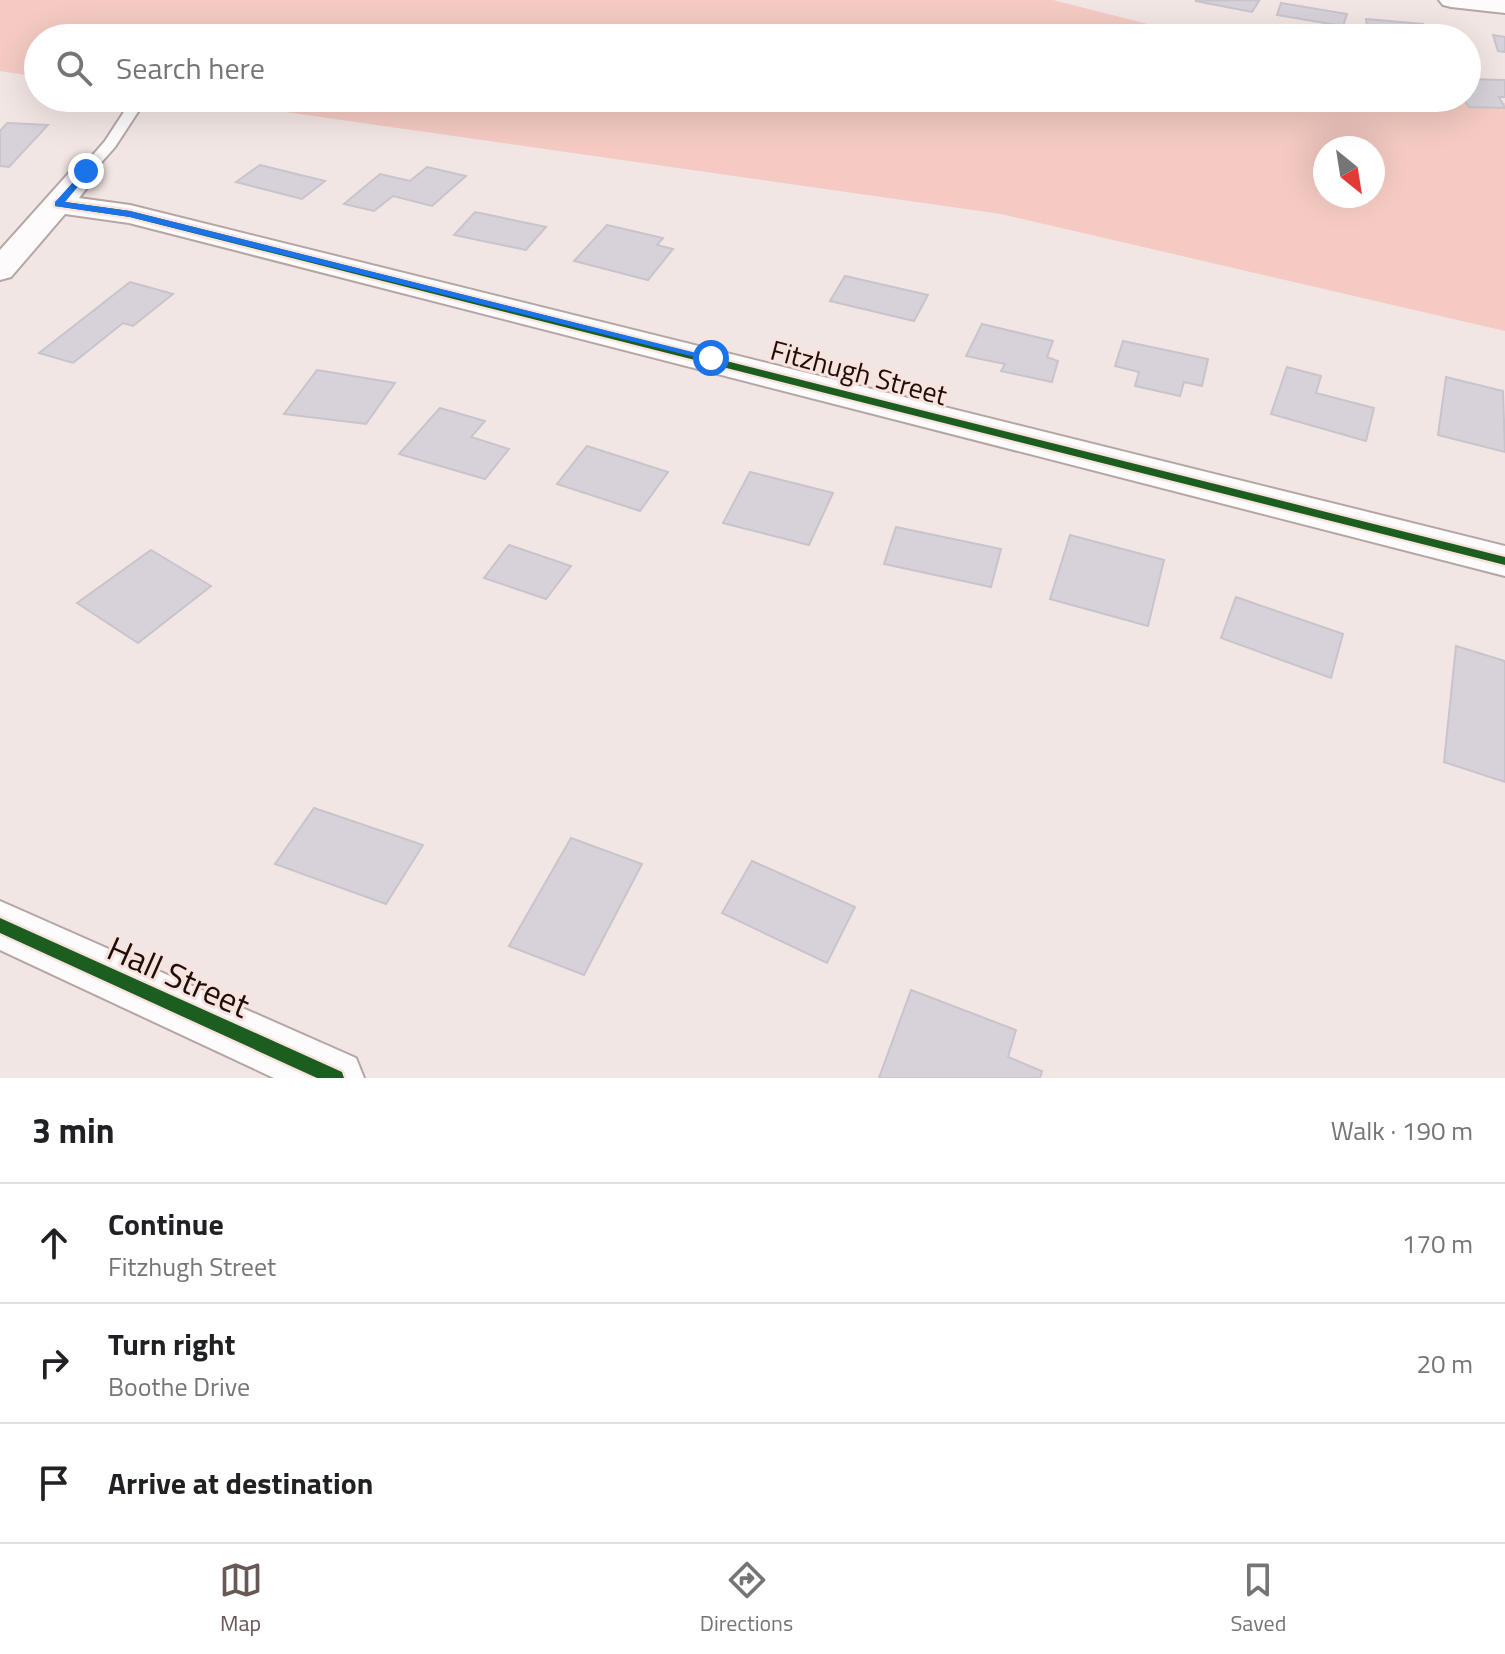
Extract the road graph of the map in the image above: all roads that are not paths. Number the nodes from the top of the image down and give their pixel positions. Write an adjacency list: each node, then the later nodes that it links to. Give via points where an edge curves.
1 (1451, 0): 2 (street)
2 (1505, 6)
3 (131, 112): 4 (lane)
4 (86, 171): 5 (street)
5 (58, 204): 6 (street); 7 (street, Fitzhugh Street, via 130,214)
6 (0, 270)
7 (1505, 561)
8 (0, 925): 9 (street, Hall Street)
9 (336, 1078)

